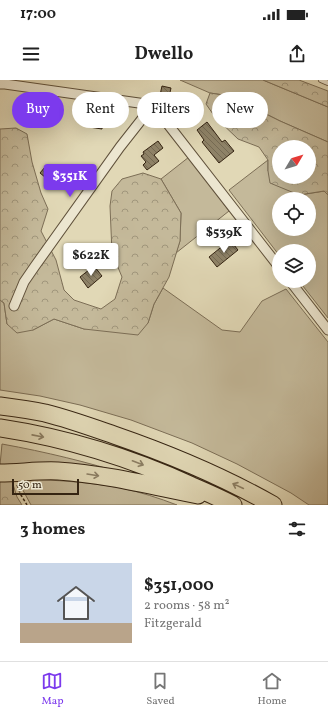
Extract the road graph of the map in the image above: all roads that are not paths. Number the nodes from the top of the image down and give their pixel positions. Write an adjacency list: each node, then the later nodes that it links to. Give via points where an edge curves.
1 (321, 80): 2 (lane)
2 (328, 83)
3 (0, 84): 4 (street)
4 (137, 103)
5 (137, 125): 9 (street, via 24,282)
6 (171, 128): 7 (street)
7 (272, 258)
8 (295, 288): 10 (street)
9 (14, 306)
10 (328, 330)
11 (0, 406): 15 (highway, one-way to 11, via 190,464 140,444 79,422)
12 (0, 428): 14 (highway, one-way to 14, via 52,438 134,461)
13 (0, 473): 14 (highway, one-way to 14, via 57,471 104,477)
14 (230, 503)
15 (273, 505)

